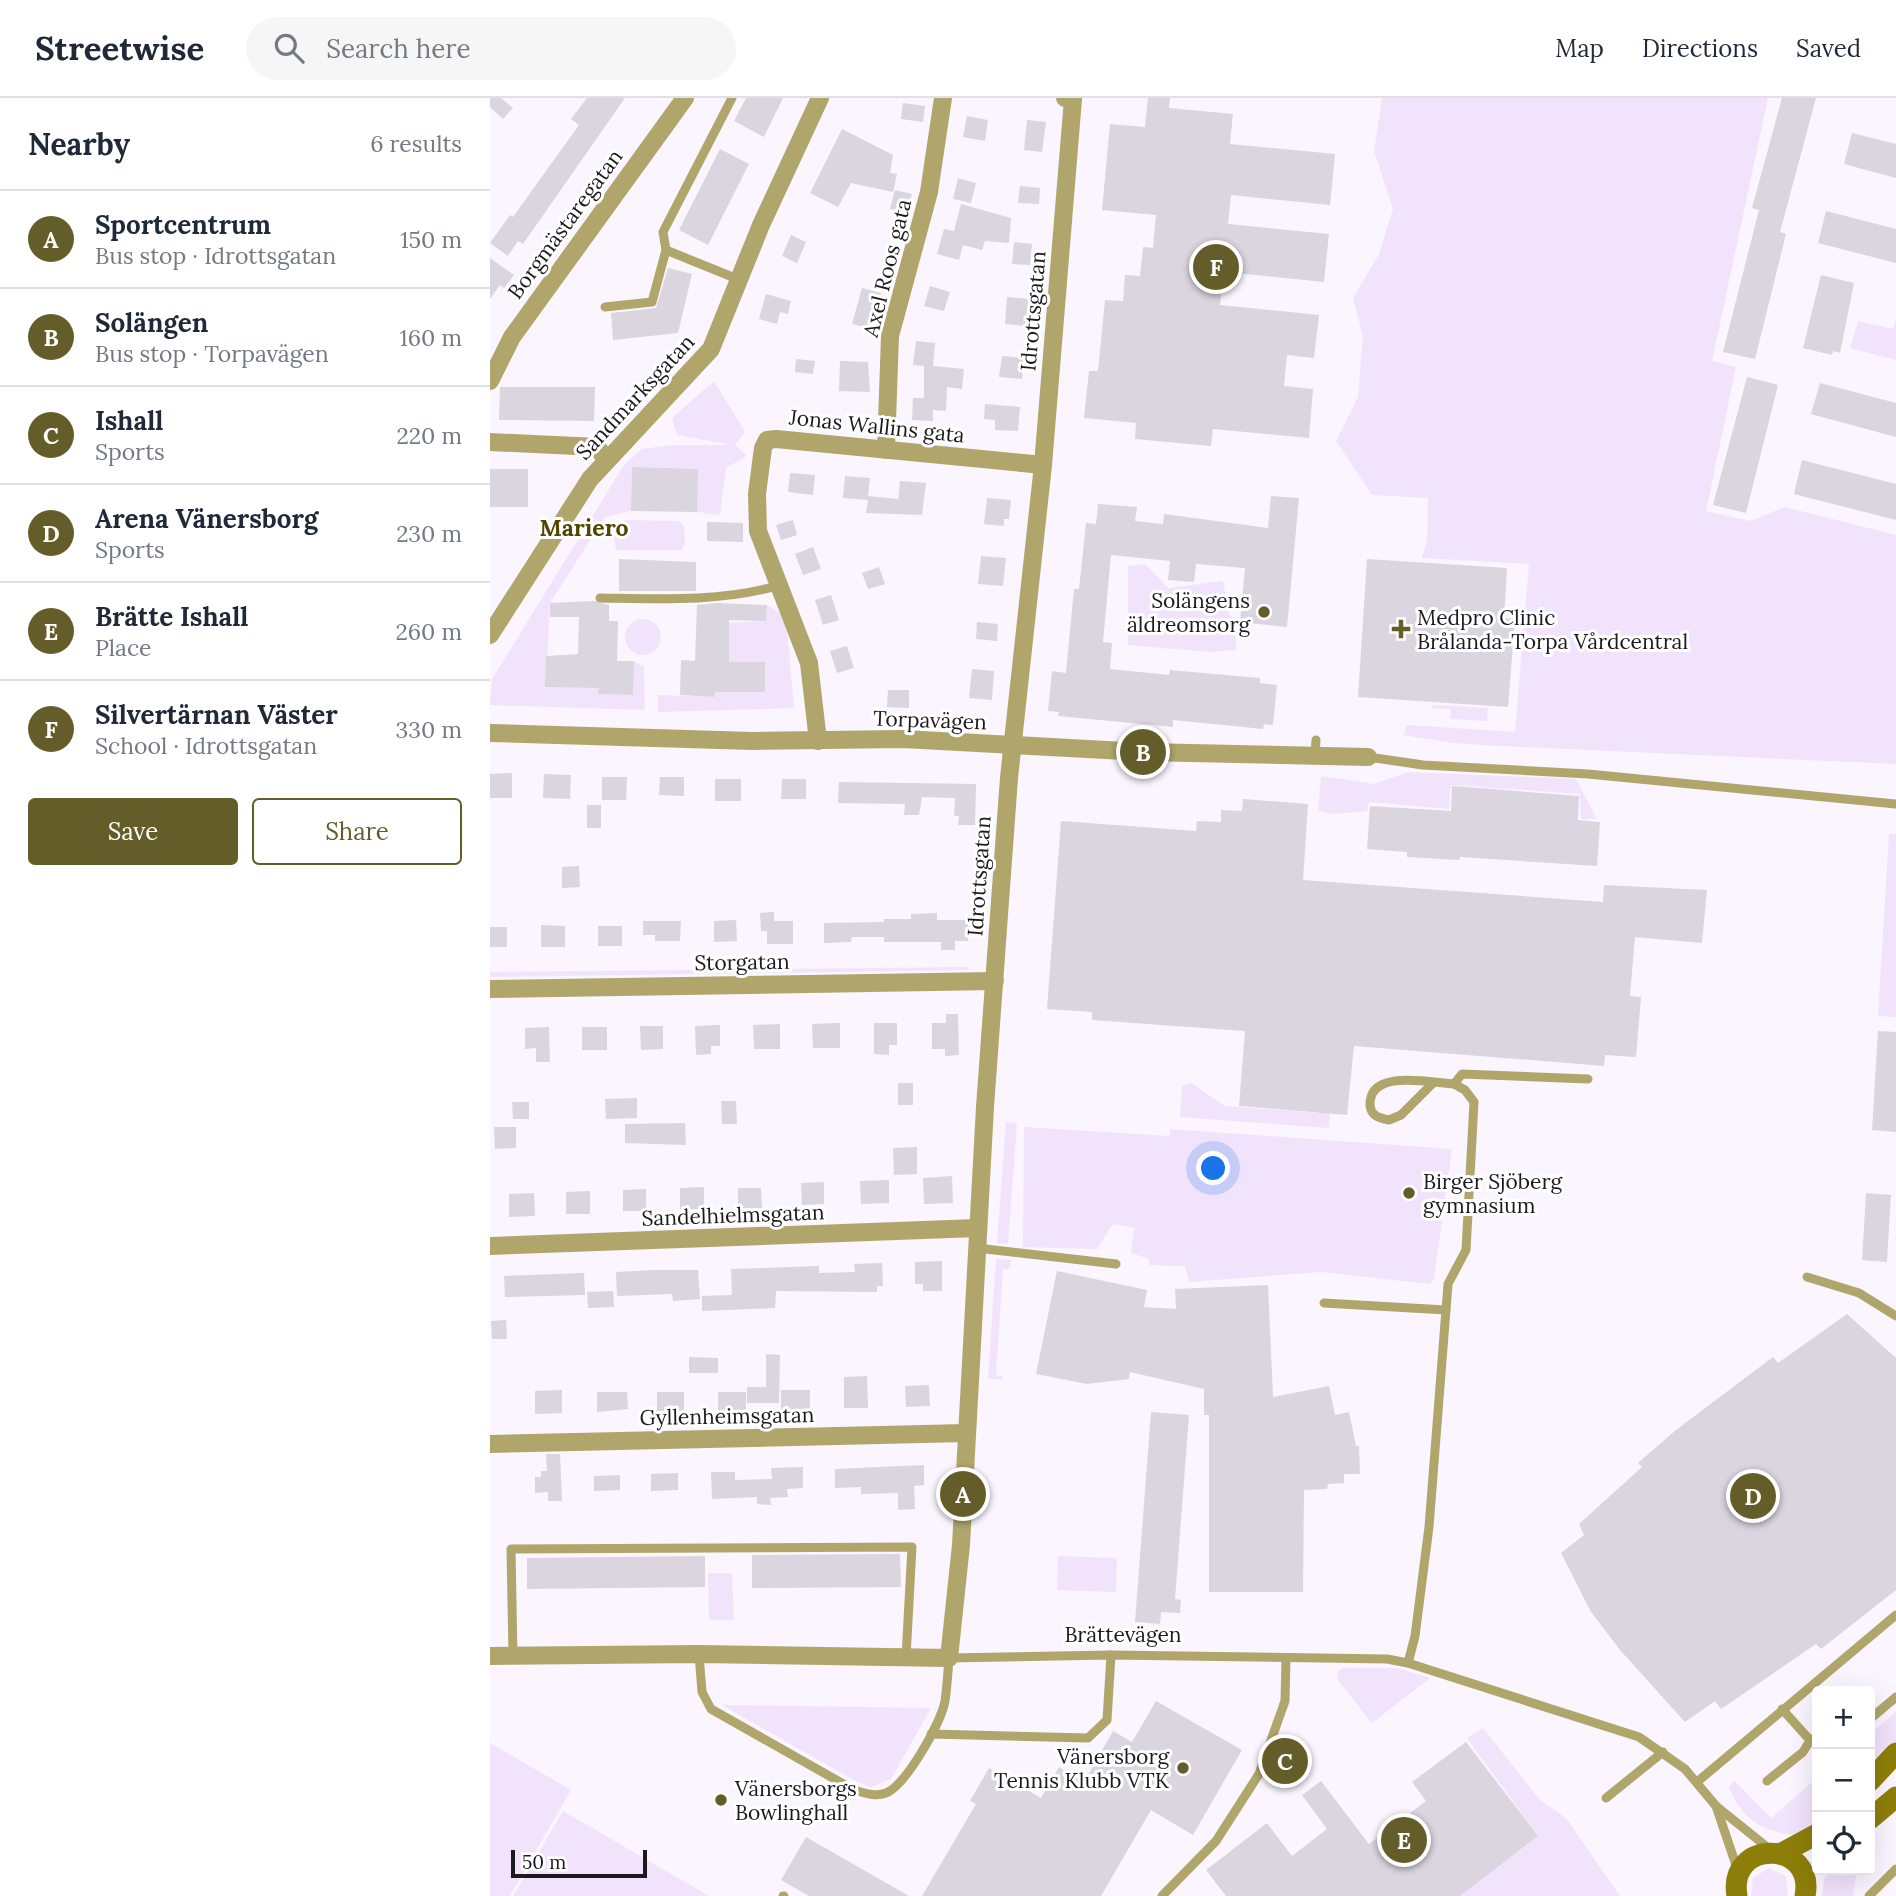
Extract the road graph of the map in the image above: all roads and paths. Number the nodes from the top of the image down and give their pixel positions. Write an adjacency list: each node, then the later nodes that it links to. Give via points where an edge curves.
1 (685, 98): 9 (street, Borgmästaregatan, via 512,337)
2 (732, 98): 6 (lane, via 663,232)
3 (820, 98): 7 (street, Sandmarksgatan)
4 (943, 98): 11 (street, Axel Roos gata, via 929,192 890,336)
5 (1069, 99): 13 (street, Idrottsgatan)
6 (666, 250): 7 (lane); 8 (lane, via 652,302)
7 (740, 280): 12 (street, Sandmarksgatan, via 711,349)
8 (605, 307)
9 (490, 382)
10 (490, 442): 12 (street, via 597,447)
11 (886, 450): 13 (street, Jonas Wallins gata); 14 (street, Jonas Wallins gata, via 767,440 756,514)
12 (607, 459): 16 (street, Sandmarksgatan)
13 (1043, 465): 19 (street, Idrottsgatan)
14 (777, 586): 15 (lane, via 731,596 673,600); 18 (street, Jonas Wallins gata, via 808,663)
15 (600, 598)
16 (490, 635)
17 (490, 733): 18 (street, Torpavägen)
18 (818, 741): 19 (street, Torpavägen, via 903,739)
19 (1011, 746): 20 (street, Torpavägen, via 1315,747); 22 (street, Idrottsgatan)
20 (1368, 757): 21 (lane)
21 (1896, 804)
22 (995, 981): 23 (street, Storgatan); 27 (street, Idrottsgatan)
23 (490, 989)
24 (1588, 1079): 26 (lane, via 1462,1074)
25 (1433, 1083): 25 (lane, via 1387,1081 1370,1096 1370,1109 1376,1117 1389,1120 1401,1115); 26 (lane)
26 (1454, 1084): 33 (lane, via 1474,1102 1473,1132 1466,1250 1448,1284)
27 (977, 1228): 28 (street, Sandelhielmsgatan); 29 (street, Idrottsgatan)
28 (490, 1247)
29 (977, 1248): 30 (lane); 35 (street, Idrottsgatan)
30 (1116, 1264)
31 (1807, 1277): 34 (lane, via 1859,1293)
32 (1324, 1303): 33 (lane)
33 (1446, 1310): 45 (lane, via 1429,1527)
34 (1896, 1317)
35 (966, 1433): 36 (street, Gyllenheimsgatan); 43 (street, Idrottsgatan)
36 (490, 1444)
37 (1896, 1615): 47 (lane)
38 (699, 1654): 41 (street, Brättevägen); 42 (street, Brättevägen); 49 (lane, via 702,1692 711,1709 854,1790 873,1795 895,1788)
39 (1111, 1655): 43 (lane, Brättevägen); 44 (lane, Brättevägen); 49 (lane, via 1107,1720 1088,1738)
40 (490, 1656): 41 (street, Brättevägen)
41 (513, 1656): 42 (lane, via 511,1549 912,1547)
42 (906, 1657): 43 (street, Brättevägen)
43 (949, 1658): 49 (lane, via 945,1703)
44 (1286, 1658): 45 (lane, Brättevägen); 66 (lane, via 1285,1701 1259,1774 1216,1841)
45 (1408, 1663): 52 (lane, Brättevägen, via 1621,1730)
46 (1896, 1697): 48 (lane)
47 (1782, 1709): 50 (lane); 56 (lane)
48 (1875, 1715)
49 (932, 1734)
50 (1812, 1738)
51 (1812, 1742): 55 (lane)
52 (1663, 1752): 56 (lane, Brättevägen); 58 (lane)
53 (1896, 1753): 54 (street)
54 (1875, 1776)
55 (1767, 1781)
56 (1697, 1782): 59 (lane, Brättevägen)
57 (1896, 1797): 60 (street)
58 (1606, 1798)
59 (1716, 1806): 62 (lane, Brättevägen); 64 (lane, Brättevägen, via 1733,1850)
60 (1875, 1815)
61 (1812, 1837): 62 (street)
62 (1777, 1853): 64 (street, via 1754,1857); 65 (street, via 1799,1866)
63 (1896, 1869): 67 (lane)
64 (1734, 1887)
65 (1808, 1888)
66 (1162, 1896)
67 (1869, 1896)

